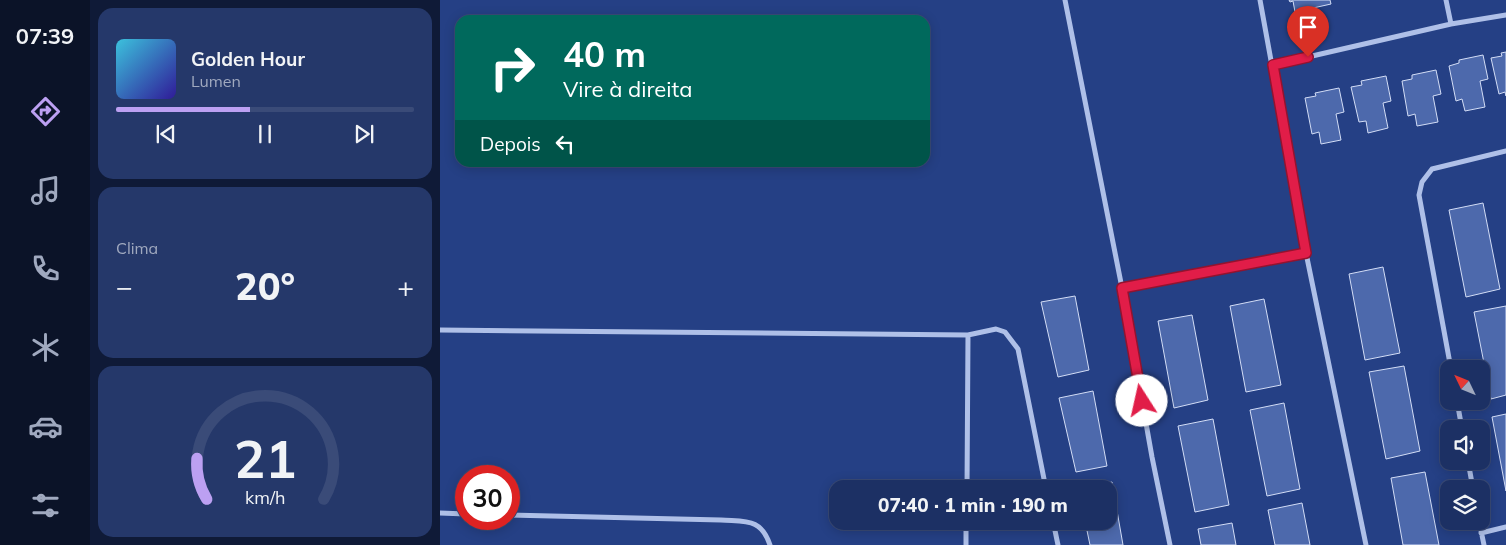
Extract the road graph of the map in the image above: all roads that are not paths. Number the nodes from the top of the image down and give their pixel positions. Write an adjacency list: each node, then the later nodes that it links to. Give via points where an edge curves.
1 (1065, 0): 9 (street)
2 (1260, 0): 6 (street)
3 (1446, 0): 5 (street)
4 (1506, 14): 5 (street)
5 (1451, 24): 6 (street)
6 (1273, 65): 8 (street)
7 (1506, 151): 12 (street, via 1432,169 1422,182 1419,195)
8 (1306, 253): 9 (street); 27 (street)
9 (1122, 288): 26 (street)
10 (440, 330): 11 (street)
11 (968, 335): 13 (street); 14 (street, via 996,329 1005,332 1018,349)
12 (1449, 360)
13 (967, 480)
14 (1044, 480)
15 (440, 513): 16 (street)
16 (455, 514)
17 (520, 515): 23 (street, via 753,523 766,533)
18 (1506, 527): 22 (street)
19 (966, 530): 24 (street)
20 (1055, 530): 25 (street)
21 (1480, 530): 22 (street)
22 (1481, 533): 28 (street)
23 (770, 545)
24 (966, 545)
25 (1058, 545)
26 (1170, 545)
27 (1366, 545)
28 (1484, 545)

